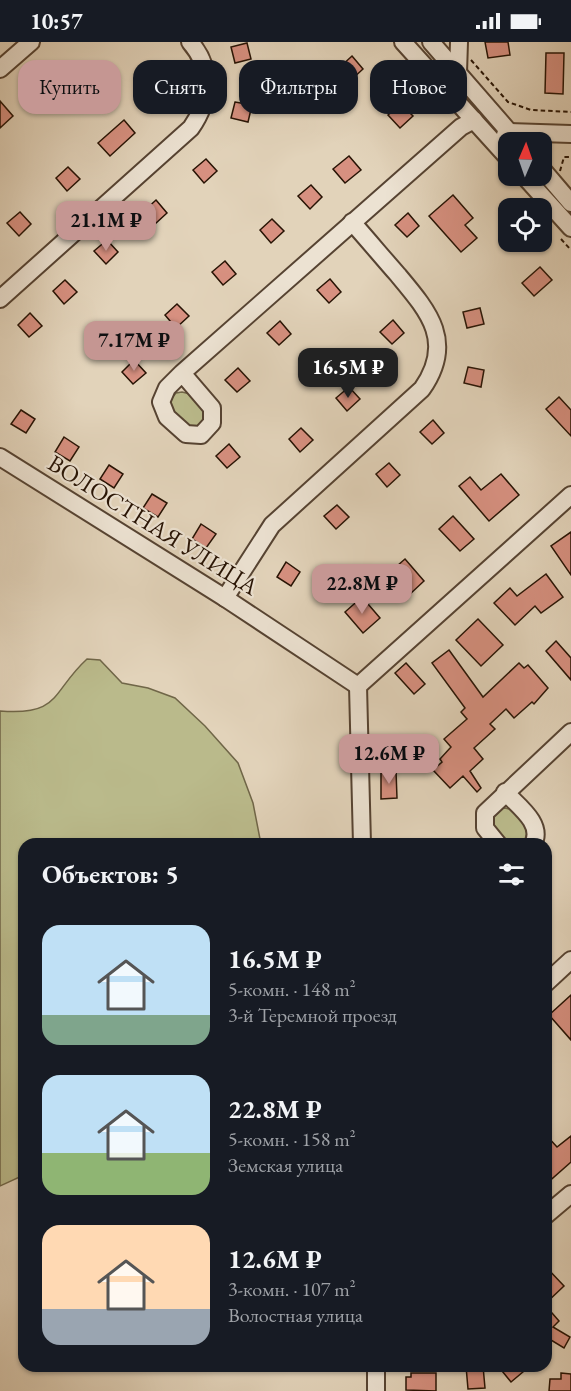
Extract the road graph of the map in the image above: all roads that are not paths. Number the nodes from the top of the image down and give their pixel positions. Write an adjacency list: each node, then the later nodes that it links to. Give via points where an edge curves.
1 (31, 42): 8 (street)
2 (190, 42): 22 (street, via 202,60 207,83 203,107 191,128)
3 (404, 42): 10 (street)
4 (431, 42): 6 (street)
5 (459, 44): 7 (street)
6 (447, 60)
7 (458, 60)
8 (0, 69)
9 (467, 83): 11 (street)
10 (474, 120): 15 (street); 20 (street)
11 (510, 132)
12 (571, 134): 13 (street)
13 (552, 135)
14 (498, 140): 15 (street)
15 (494, 141): 16 (street)
16 (498, 146)
17 (552, 180): 19 (street)
18 (533, 186): 21 (street)
19 (571, 202)
20 (352, 222): 23 (street); 26 (street, via 429,314 437,336 434,370 422,389 272,525)
21 (571, 228)
22 (0, 299)
23 (182, 373)
24 (0, 457): 26 (street, ВОЛОСТНАЯ УЛИЦА)
25 (571, 495): 27 (street)
26 (225, 598): 27 (street, ВОЛОСТНАЯ УЛИЦА)
27 (358, 686): 30 (street)
28 (571, 732): 29 (street)
29 (505, 792): 31 (street, via 490,806 483,820); 32 (street, via 535,826)
30 (362, 838)
31 (493, 838)
32 (535, 838)
33 (571, 960): 34 (street)
34 (552, 977)
35 (571, 1194): 36 (street)
36 (552, 1210)
37 (376, 1372): 38 (street)
38 (376, 1391)

